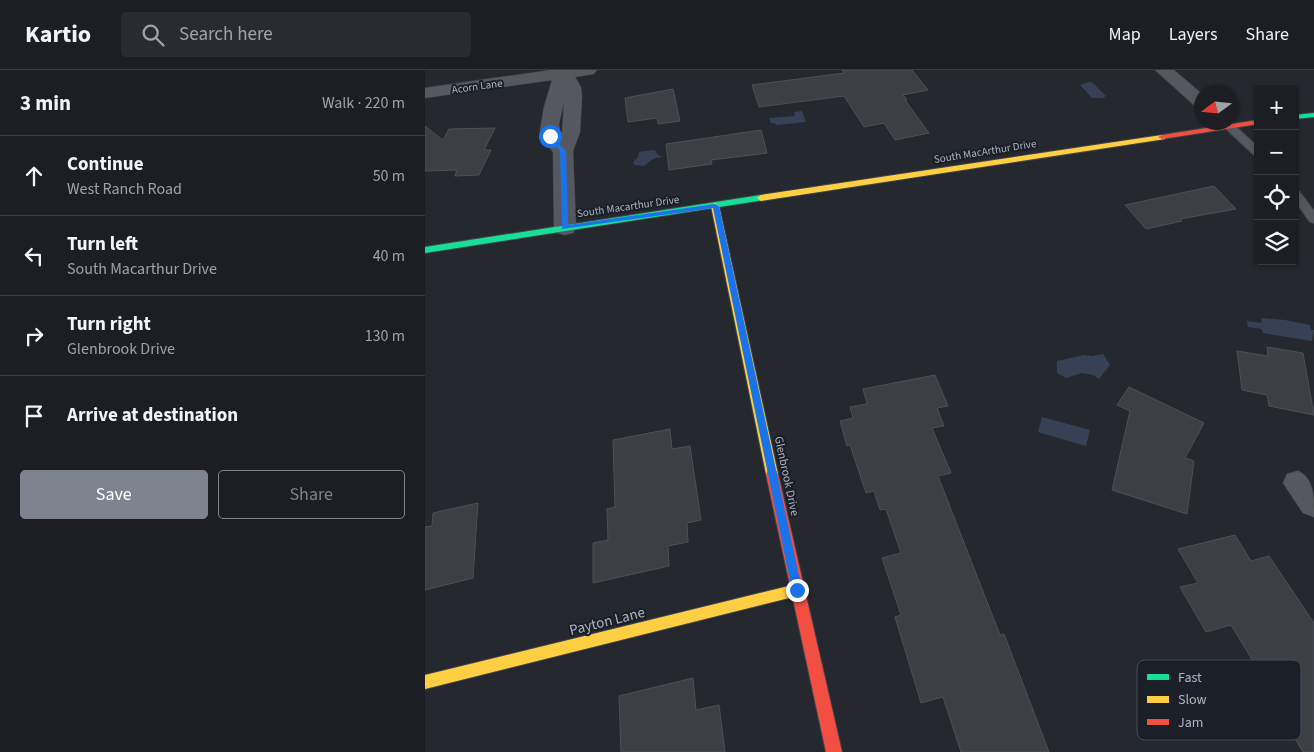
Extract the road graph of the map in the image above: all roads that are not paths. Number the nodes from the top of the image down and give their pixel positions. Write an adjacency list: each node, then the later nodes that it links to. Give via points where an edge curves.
1 (588, 70): 3 (street, Acorn Lane)
2 (1164, 70): 5 (street)
3 (563, 72): 4 (street, Acorn Lane); 6 (street, via 572,87); 7 (street)
4 (425, 93)
5 (1194, 96)
6 (572, 110): 7 (street); 15 (street, via 571,132)
7 (553, 113): 15 (street, via 550,136)
8 (1314, 115): 9 (street)
9 (1299, 117)
10 (1254, 122): 11 (street, South MacArthur Drive)
11 (1239, 123)
12 (1194, 129): 17 (street, South MacArthur Drive)
13 (1233, 130): 14 (lane)
14 (1254, 149)
15 (563, 151): 19 (street)
16 (1299, 198): 18 (lane)
17 (715, 206): 19 (street, South Macarthur Drive); 21 (street, Glenbrook Drive)
18 (1314, 219)
19 (565, 228): 20 (street, South Macarthur Drive)
20 (425, 250)
21 (797, 590): 22 (street, Payton Lane); 23 (street, Glenbrook Drive)
22 (425, 682)
23 (833, 752)

